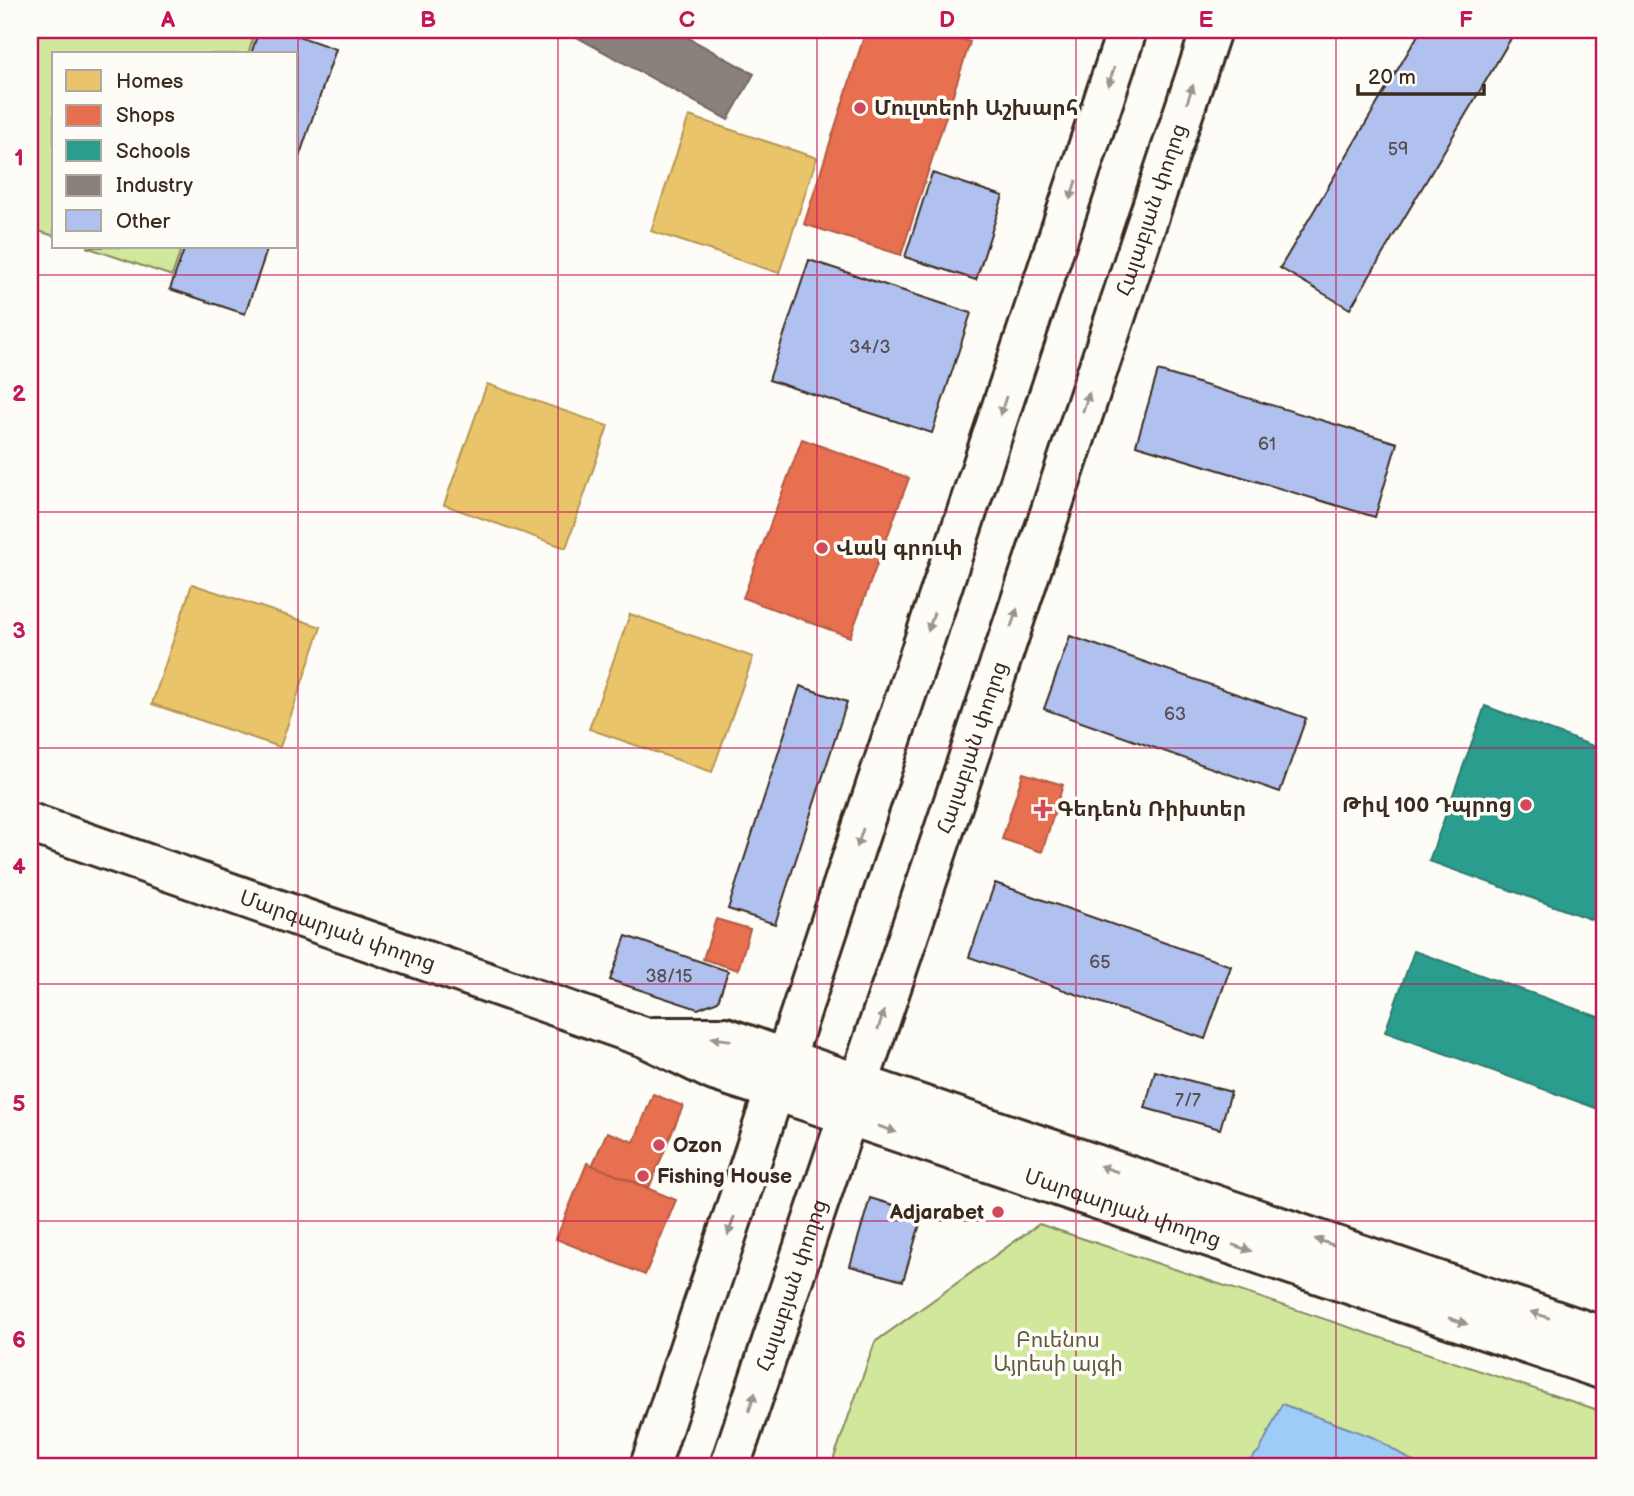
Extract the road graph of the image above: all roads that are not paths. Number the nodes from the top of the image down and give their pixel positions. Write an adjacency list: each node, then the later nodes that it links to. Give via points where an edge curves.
1 (1127, 30): 4 (main road, one-way to 4)
2 (1212, 30): 5 (main road, Հալաբյան փողոց, one-way to 2)
3 (30, 823): 4 (main road, Մարգարյան փողոց, via 645,1037 725,1037)
4 (781, 1075): 5 (main road, Մարգարյան փողոց); 8 (main road, one-way to 8)
5 (855, 1101): 6 (main road, Մարգարյան փողոց, one-way to 5); 7 (main road, Մարգարյան փողոց, one-way to 7); 9 (main road, Հալաբյան փողոց, one-way to 5)
6 (1604, 1337)
7 (1604, 1370)
8 (650, 1466)
9 (730, 1466)

